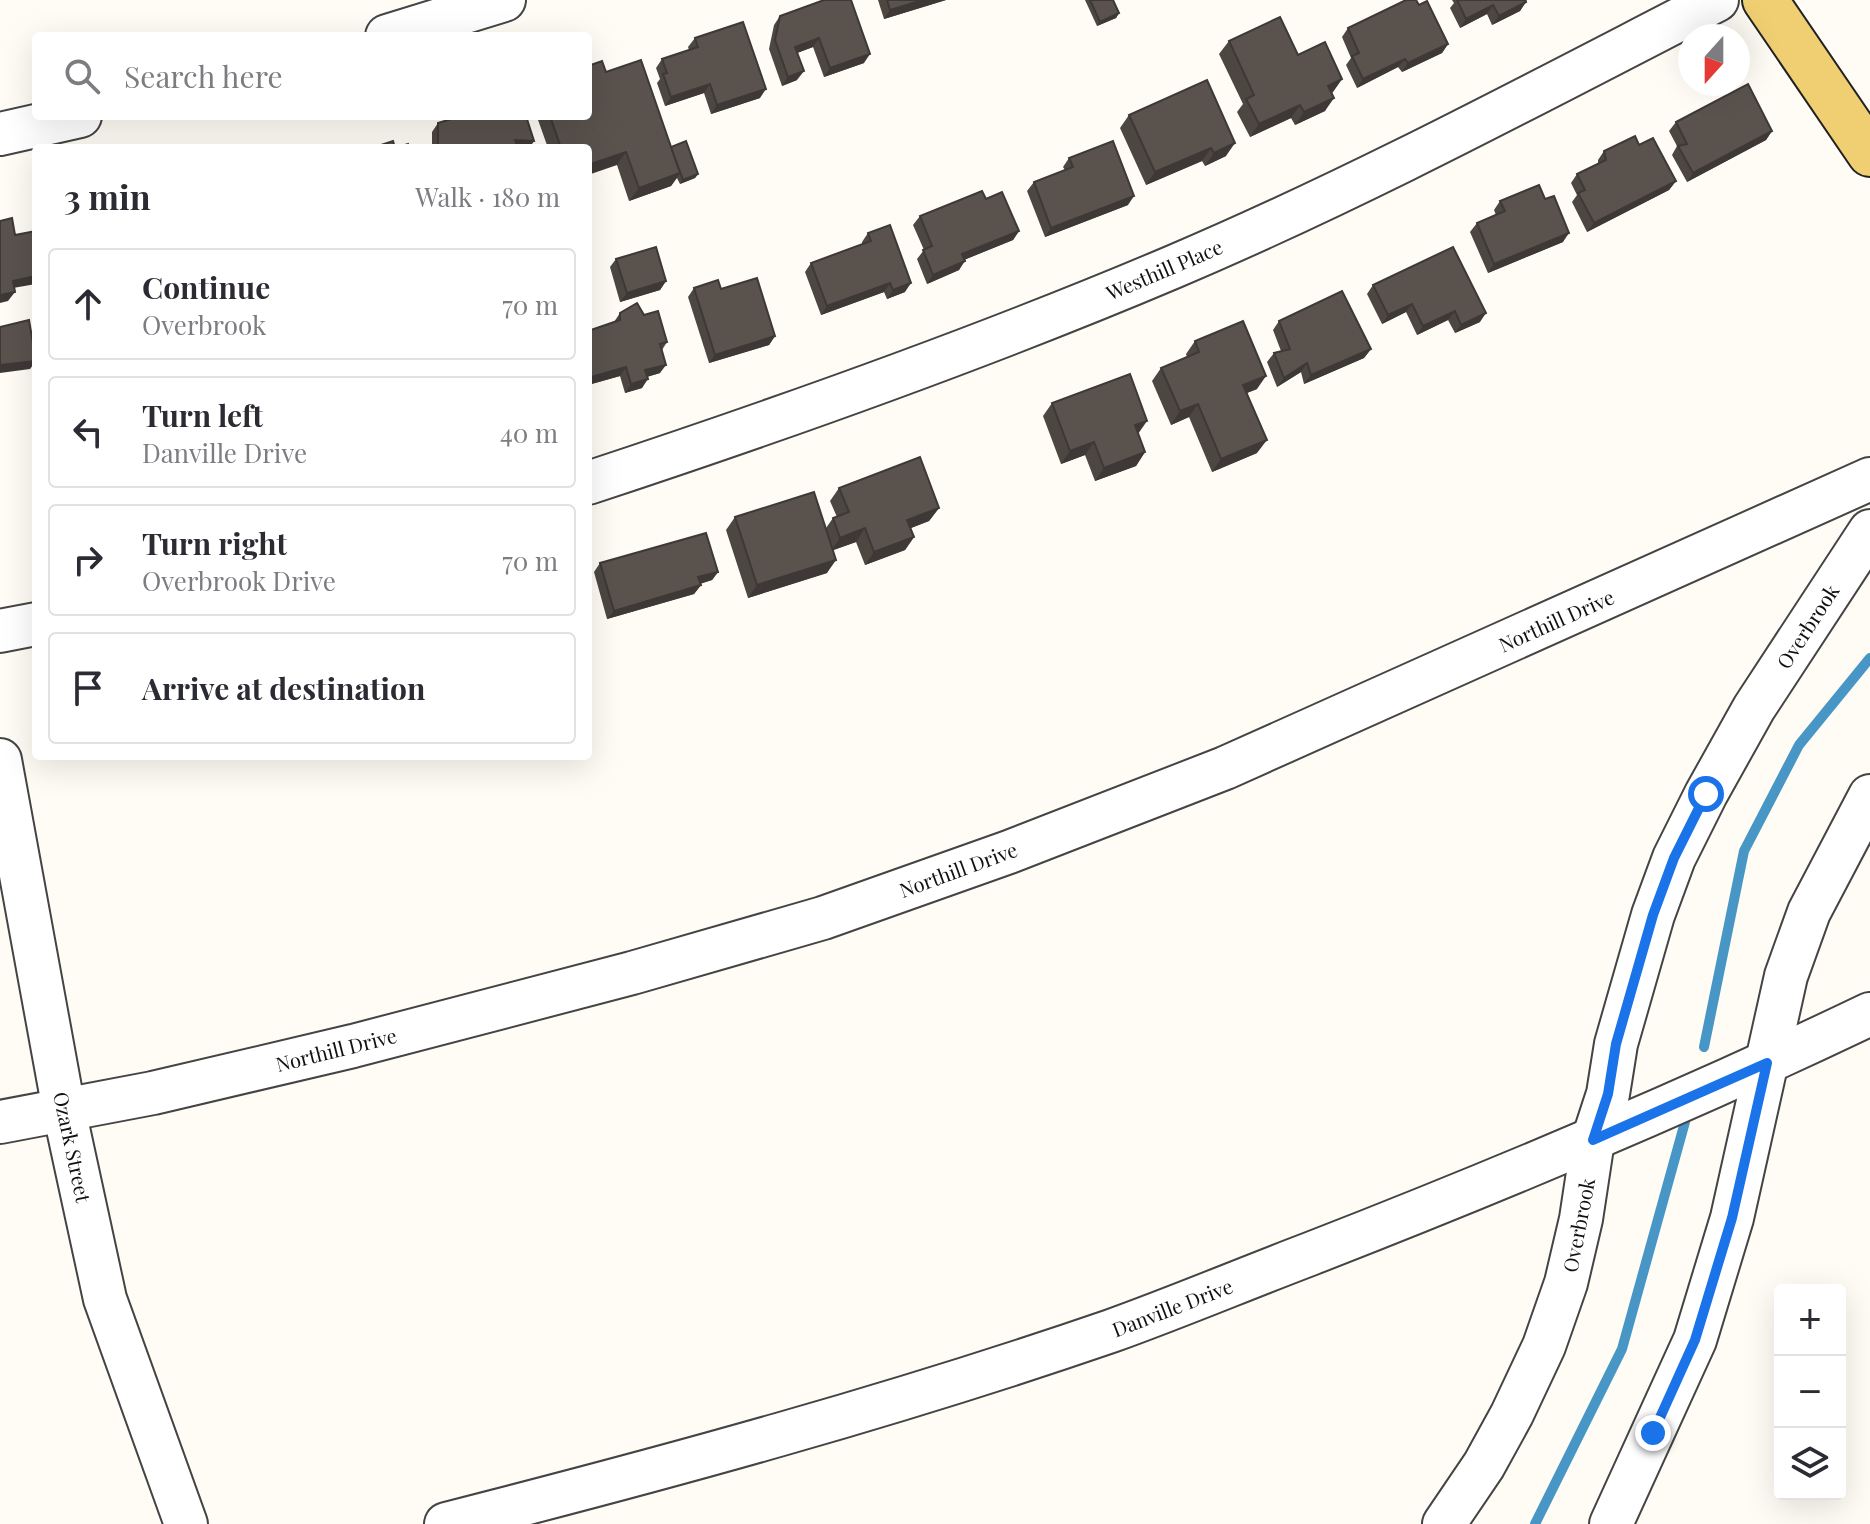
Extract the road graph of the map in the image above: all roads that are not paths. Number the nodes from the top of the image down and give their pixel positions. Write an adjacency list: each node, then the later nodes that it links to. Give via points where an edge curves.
1 (504, 0): 4 (street)
2 (1717, 0): 9 (street, Westhill Place, via 1373,176 1175,266 977,347)
3 (1765, 0): 7 (main road)
4 (400, 32)
5 (62, 120): 6 (street)
6 (0, 134)
7 (1870, 154)
8 (1870, 479): 17 (street, Northill Drive, via 1225,768 823,918 353,1046)
9 (592, 482)
10 (1870, 531): 19 (street, Overbrook, via 1754,708 1674,858 1653,915)
11 (32, 625): 12 (street)
12 (0, 631)
13 (0, 760): 17 (street, Ozark Street)
14 (1870, 796): 16 (street, via 1809,912 1786,976)
15 (1870, 1014): 16 (street, Danville Drive)
16 (1767, 1063): 19 (street, Danville Drive); 23 (street, via 1732,1218 1695,1340)
17 (64, 1110): 18 (street, Northill Drive); 20 (street, Ozark Street, via 105,1299)
18 (0, 1122)
19 (1593, 1140): 21 (street, Danville Drive, via 1114,1330 632,1477); 22 (street, Overbrook, via 1566,1283 1544,1346 1498,1439)
20 (186, 1524)
21 (446, 1524)
22 (1444, 1524)
23 (1611, 1524)

